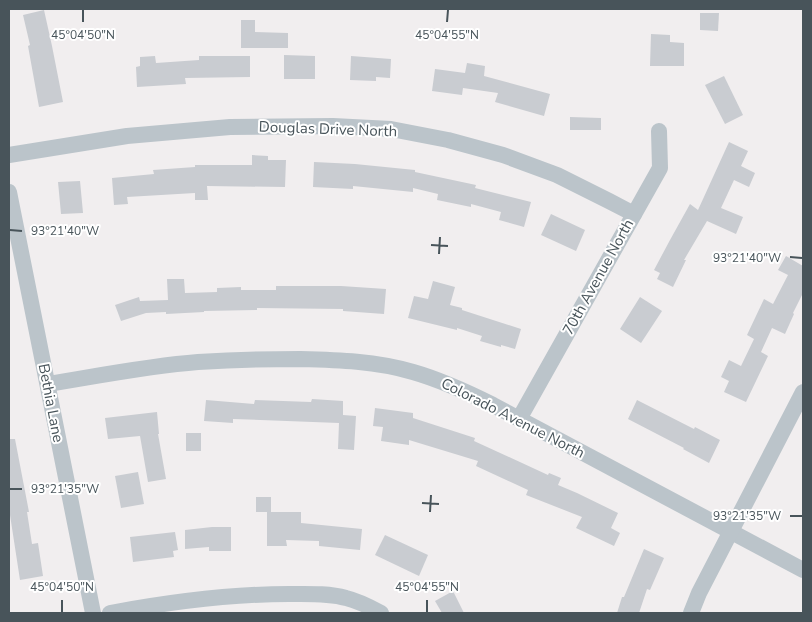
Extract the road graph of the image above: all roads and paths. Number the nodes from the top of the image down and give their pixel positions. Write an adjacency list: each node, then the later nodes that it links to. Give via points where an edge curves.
1 (658, 131): 4 (street, 70th Avenue North, via 660,168)
2 (9, 155): 4 (street, Douglas Drive North, via 126,136 230,127 391,129 503,155 557,175)
3 (9, 192): 5 (street, Bethia Lane)
4 (634, 214): 7 (street, 70th Avenue North)
5 (48, 384): 7 (street, Colorado Avenue North, via 197,362 261,359 369,363 412,371 453,386); 10 (street, Bethia Lane)
6 (803, 392): 8 (street)
7 (519, 419): 8 (street, Colorado Avenue North)
8 (731, 532): 9 (street, Colorado Avenue North); 13 (street)
9 (803, 570)
10 (93, 613)
11 (110, 613): 12 (street, via 184,600 254,594 345,597)
12 (381, 613)
13 (691, 613)

